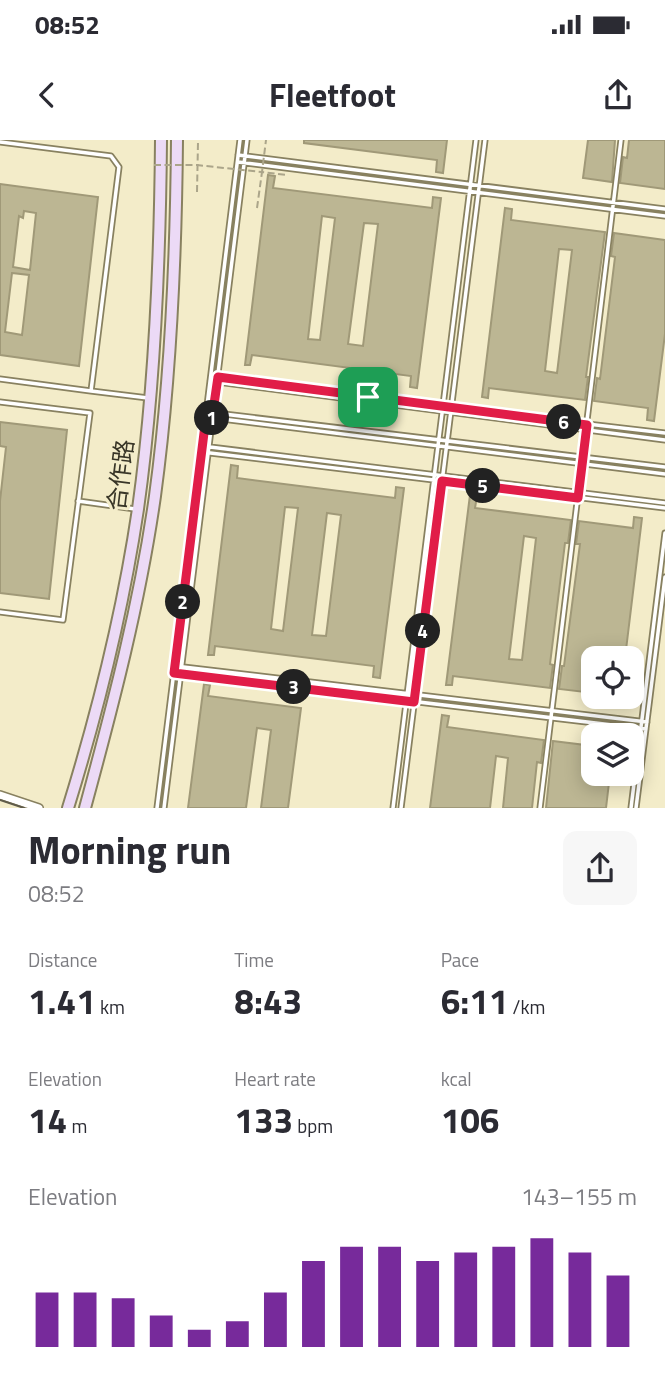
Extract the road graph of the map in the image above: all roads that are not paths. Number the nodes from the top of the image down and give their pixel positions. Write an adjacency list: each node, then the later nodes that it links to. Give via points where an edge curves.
1 (161, 140): 25 (main road, 合作路)
2 (177, 140): 74 (main road, 合作路, via 173,300 155,496 124,658)
3 (240, 140): 9 (lane)
4 (247, 140): 10 (lane)
5 (476, 140): 13 (lane)
6 (485, 140): 14 (lane)
7 (621, 140): 17 (lane)
8 (0, 142): 24 (lane, via 111,156 119,167)
9 (239, 155): 10 (lane); 11 (lane)
10 (245, 156): 12 (lane); 13 (lane)
11 (238, 162): 12 (lane); 22 (lane)
12 (244, 163): 15 (lane); 23 (lane)
13 (470, 184): 14 (lane); 15 (lane)
14 (479, 186): 16 (lane); 17 (lane)
15 (470, 191): 16 (lane); 27 (lane)
16 (478, 192): 19 (lane); 28 (lane)
17 (614, 203): 18 (lane); 19 (lane)
18 (665, 209)
19 (613, 210): 20 (lane); 31 (lane)
20 (665, 216)
21 (0, 379): 24 (lane)
22 (211, 379): 23 (lane); 29 (lane)
23 (217, 380): 27 (lane); 30 (lane)
24 (91, 391): 25 (lane)
25 (150, 399): 54 (main road, 合作路)
26 (0, 401): 51 (lane, via 90,413)
27 (442, 409): 28 (lane); 33 (lane)
28 (451, 410): 31 (lane); 35 (lane)
29 (206, 414): 30 (lane); 36 (lane)
30 (213, 415): 33 (lane); 37 (lane); 38 (lane)
31 (587, 427): 32 (lane); 34 (lane); 42 (lane)
32 (665, 433)
33 (439, 440): 35 (lane); 37 (lane)
34 (665, 440)
35 (447, 441): 39 (lane); 42 (lane)
36 (202, 446): 38 (lane); 40 (lane)
37 (438, 446): 39 (lane); 45 (lane)
38 (209, 447): 41 (lane); 45 (lane)
39 (446, 447): 43 (lane); 47 (lane)
40 (202, 453): 41 (lane); 58 (lane)
41 (208, 453): 48 (lane); 59 (lane)
42 (583, 457): 43 (lane); 44 (lane)
43 (582, 464): 46 (lane); 50 (lane)
44 (665, 467)
45 (434, 474): 47 (lane); 48 (lane)
46 (665, 474)
47 (443, 475): 49 (lane); 50 (lane)
48 (433, 480): 49 (lane); 62 (lane)
49 (442, 481): 50 (lane); 63 (lane)
50 (578, 495): 52 (lane); 53 (lane); 66 (lane)
51 (78, 501): 54 (lane); 57 (lane, via 63,620)
52 (665, 503)
53 (665, 508)
54 (138, 509): 73 (main road, 合作路, via 109,658)
55 (665, 533): 68 (lane)
56 (665, 577): 68 (lane)
57 (0, 612)
58 (175, 666): 59 (lane); 60 (lane)
59 (181, 667): 61 (lane); 62 (lane)
60 (174, 673): 61 (lane); 75 (lane)
61 (181, 674): 64 (lane); 76 (lane)
62 (407, 694): 63 (lane); 64 (lane)
63 (415, 695): 65 (lane); 66 (lane)
64 (406, 701): 65 (lane); 77 (lane)
65 (414, 702): 67 (lane); 78 (lane)
66 (552, 711): 67 (lane); 68 (lane)
67 (551, 718): 69 (lane); 79 (lane)
68 (644, 722)
69 (597, 723)
70 (636, 786): 80 (lane)
71 (0, 795): 72 (street)
72 (39, 808)
73 (68, 808)
74 (85, 808)
75 (158, 808)
76 (164, 808)
77 (393, 808)
78 (401, 808)
79 (540, 808)
80 (633, 808)

